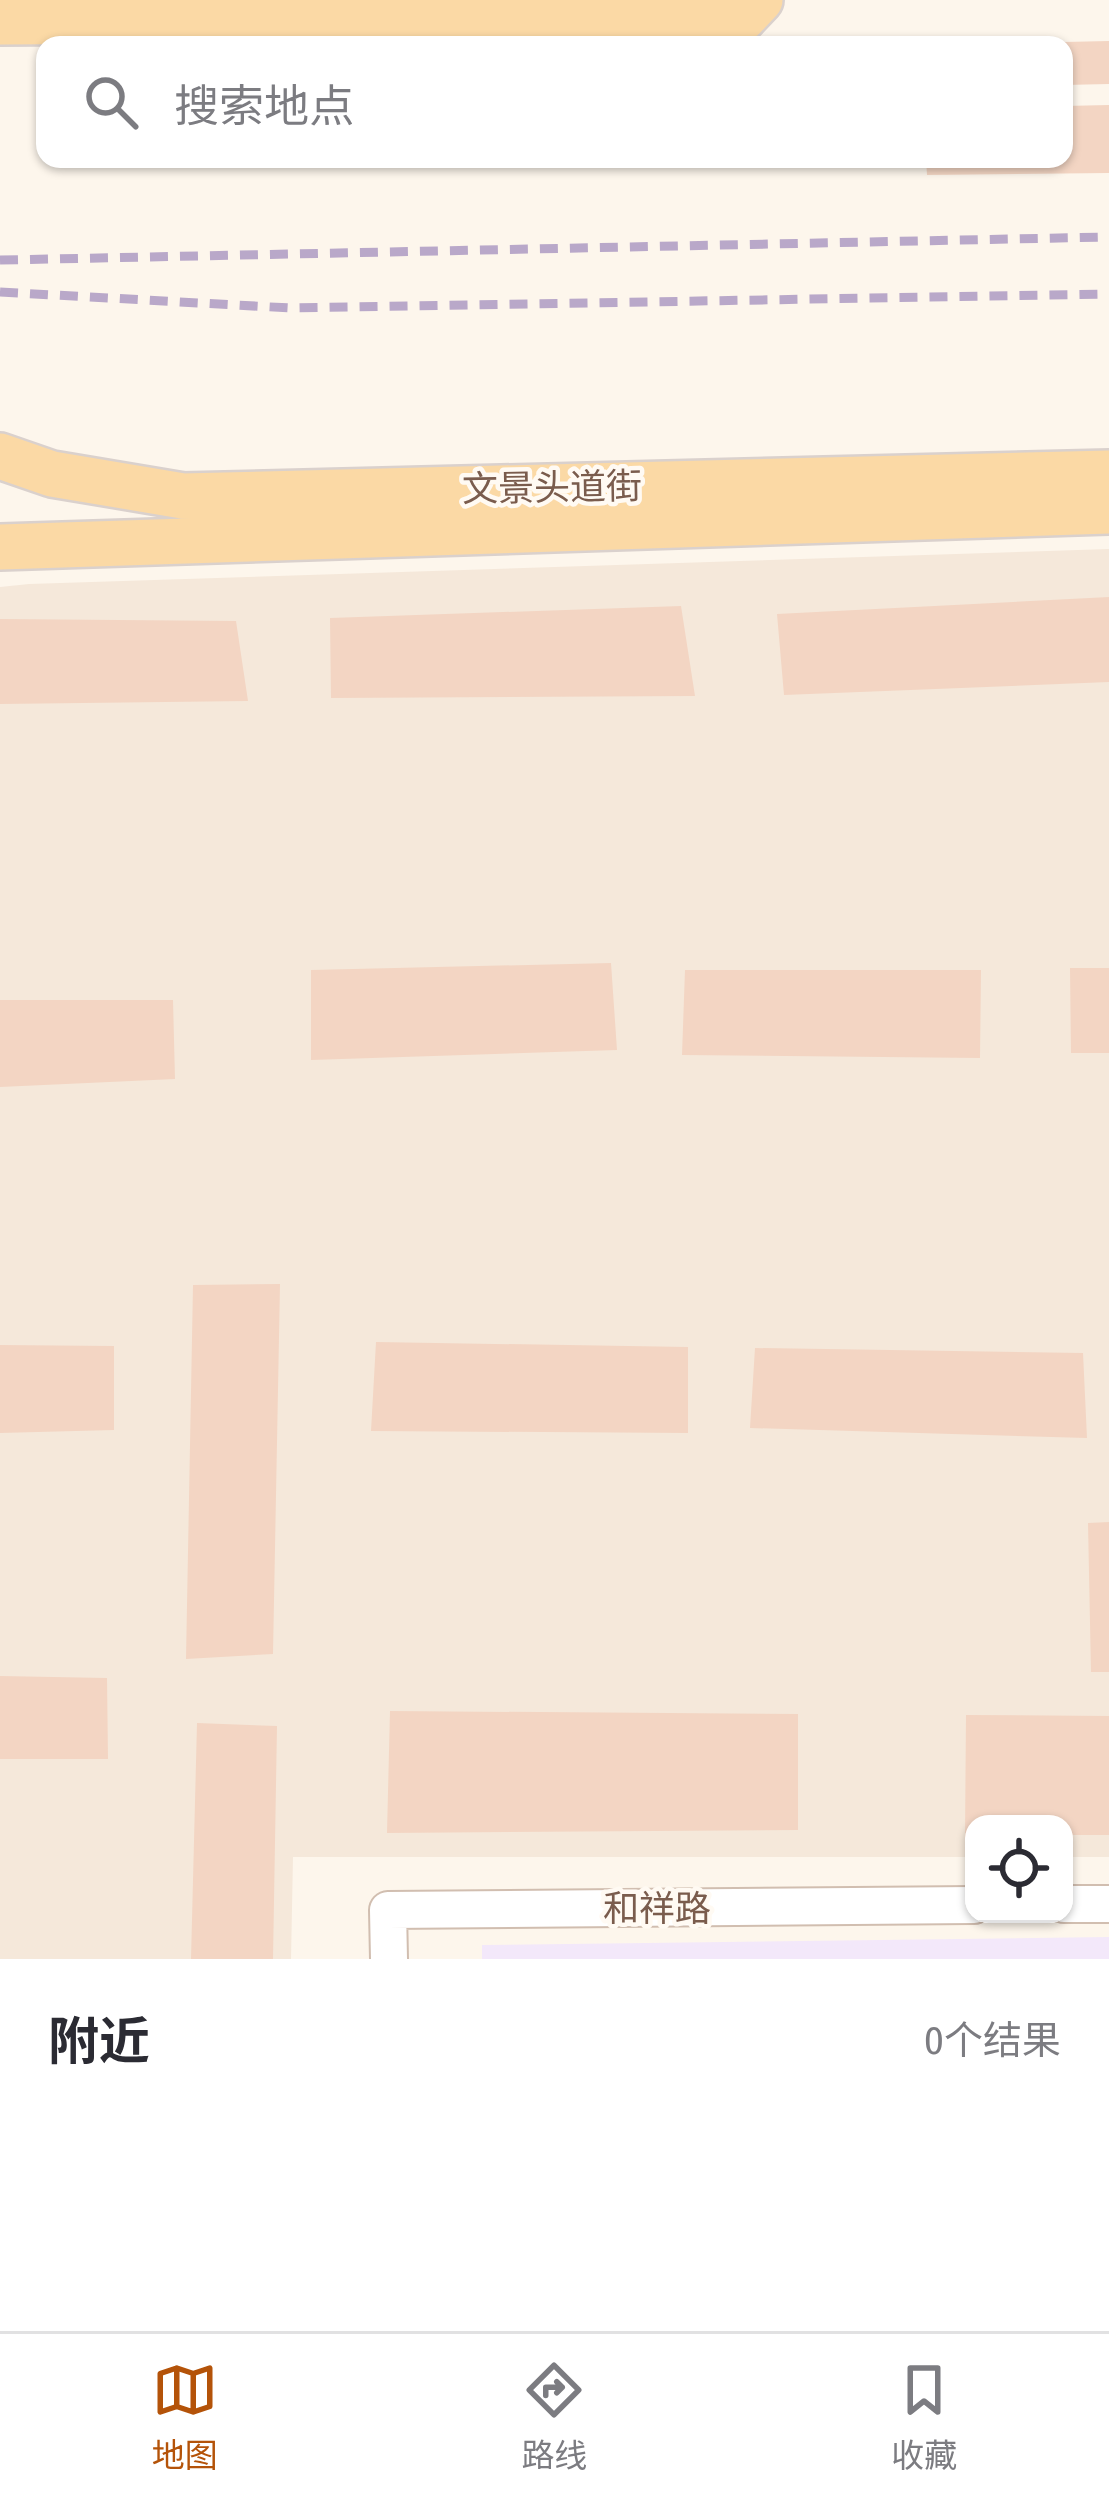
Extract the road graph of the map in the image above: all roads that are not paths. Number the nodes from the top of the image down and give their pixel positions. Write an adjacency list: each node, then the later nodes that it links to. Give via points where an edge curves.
1 (760, 0): 2 (main road, via 743,18)
2 (0, 22)
3 (0, 456): 4 (main road, 文景头道街, via 52,474 183,496)
4 (1109, 473)
5 (1109, 511): 6 (main road, 文景头道街)
6 (0, 547)
7 (1073, 1904): 8 (street)
8 (1109, 1904)
9 (965, 1905): 10 (street, 和祥路, via 388,1910)
10 (388, 1959)

